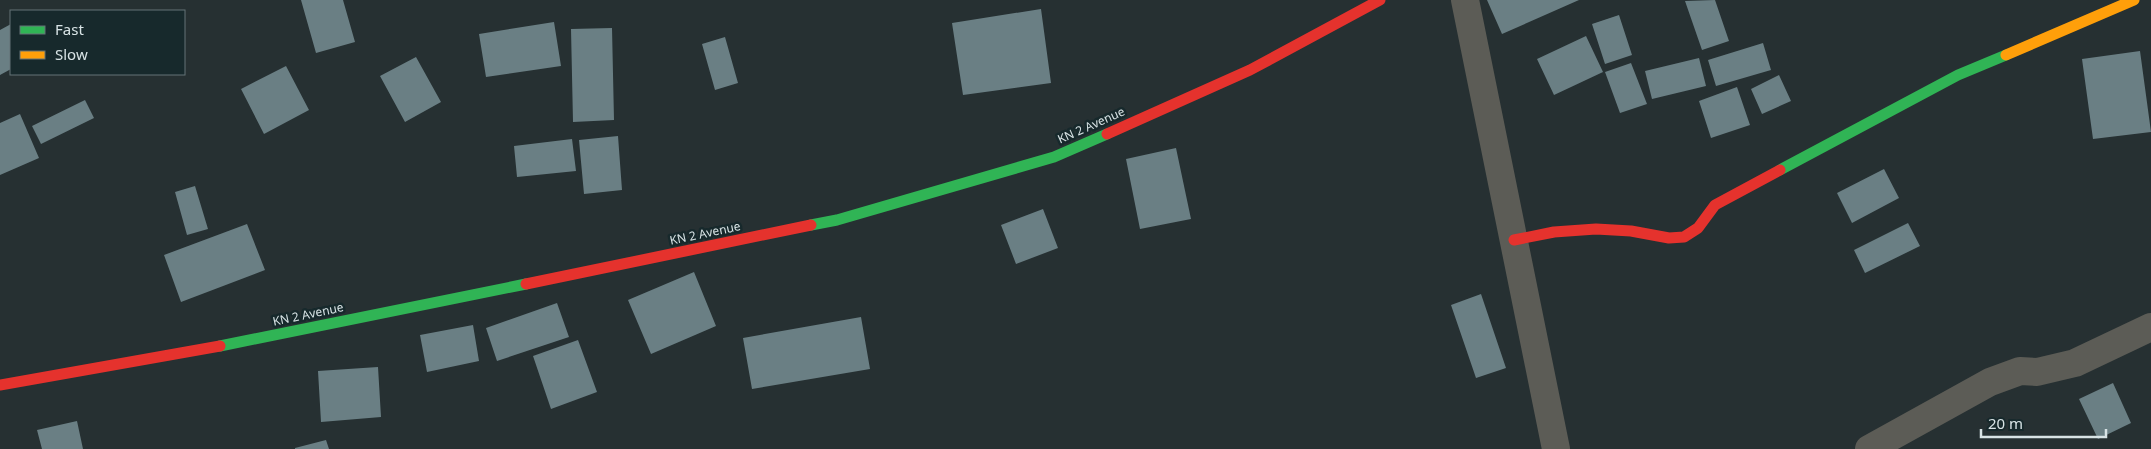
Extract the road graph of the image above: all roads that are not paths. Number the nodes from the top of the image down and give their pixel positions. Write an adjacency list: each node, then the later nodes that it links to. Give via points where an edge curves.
1 (1380, 0): 6 (main road, KN 2 Avenue, via 1250,70 1054,157 837,220 248,341)
2 (1465, 0): 4 (street)
3 (2134, 0): 4 (main road, via 1958,75 1715,205 1698,228 1685,237 1665,238 1626,230 1600,229 1542,232)
4 (1514, 240): 7 (street)
5 (2151, 327): 8 (street, via 2076,363 2037,372 2020,371 1990,382)
6 (0, 385)
7 (1556, 449)
8 (1869, 449)

